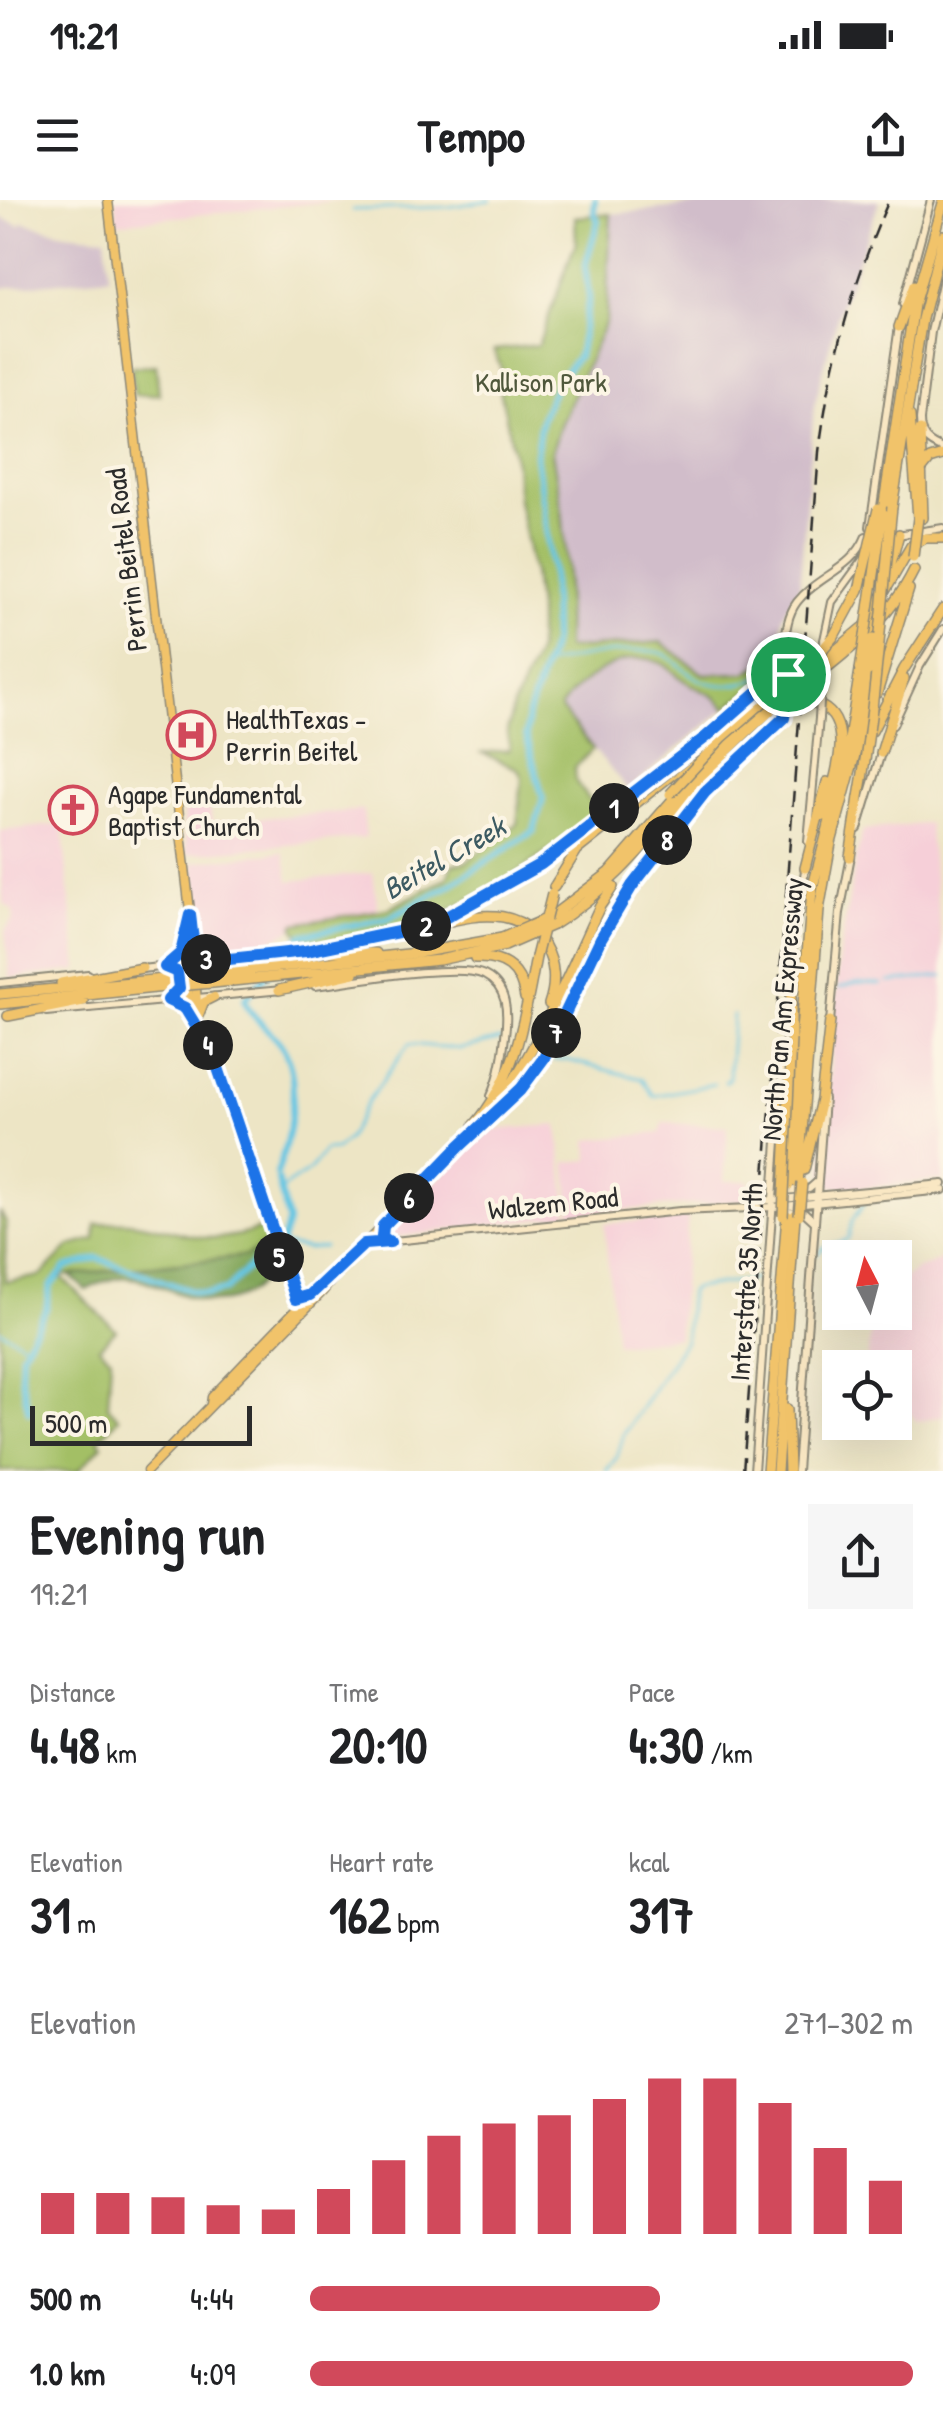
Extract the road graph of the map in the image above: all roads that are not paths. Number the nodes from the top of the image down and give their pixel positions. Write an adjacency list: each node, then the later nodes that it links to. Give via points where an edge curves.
1 (108, 200): 53 (main road, Perrin Beitel Road)
2 (931, 200): 7 (main road, Interstate 35 North)
3 (943, 202): 5 (highway, North Pan Am Expressway)
4 (943, 235): 8 (highway, North Pan Am Expressway)
5 (922, 269): 7 (highway); 12 (highway, North Pan Am Expressway)
6 (943, 279): 9 (main road)
7 (899, 327): 12 (main road, Interstate 35 North)
8 (909, 393): 12 (highway, North Pan Am Expressway); 13 (highway)
9 (920, 430): 10 (main road); 11 (highway)
10 (943, 452): 11 (highway)
11 (921, 472): 13 (highway)
12 (882, 506): 16 (main road, Interstate 35 North); 19 (main road, Interstate 35 North); 31 (highway, North Pan Am Expressway, bridge); 34 (highway, bridge, via 844,621 818,655); 36 (highway, bridge, via 880,616)
13 (920, 519): 21 (highway, bridge)
14 (943, 528): 15 (main road)
15 (898, 534): 17 (main road); 20 (highway)
16 (866, 536): 22 (main road, Interstate 35 North); 27 (main road, via 859,552 797,602)
17 (885, 538): 19 (main road); 20 (highway)
18 (943, 538): 28 (highway, via 922,539 907,550 865,626)
19 (868, 546): 22 (main road, Interstate 35 North)
20 (894, 552): 28 (highway, via 885,585)
21 (916, 557): 23 (highway); 25 (highway)
22 (857, 568): 48 (main road, Interstate 35 North, bridge, via 832,602 824,640)
23 (914, 570): 25 (highway); 36 (highway, bridge)
24 (943, 609): 29 (highway)
25 (885, 616): 39 (highway)
26 (943, 629): 40 (main road)
27 (785, 649): 32 (main road); 33 (main road, via 792,658)
28 (838, 650): 30 (highway)
29 (916, 650): 40 (highway); 42 (highway, via 874,726)
30 (815, 669): 38 (highway); 46 (highway, via 714,754)
31 (864, 670): 36 (highway, North Pan Am Expressway); 47 (highway, North Pan Am Expressway)
32 (780, 672): 33 (main road); 35 (main road)
33 (789, 680): 41 (main road, bridge, via 786,714)
34 (774, 691): 46 (highway, bridge, via 670,794); 49 (highway, bridge, via 573,849)
35 (748, 698): 38 (highway); 51 (main road, via 541,864)
36 (869, 702): 42 (highway, North Pan Am Expressway); 45 (highway, bridge)
37 (840, 736): 39 (highway, via 824,707 797,704); 47 (highway); 48 (highway)
38 (707, 747): 49 (highway, via 578,850)
39 (724, 753): 43 (highway)
40 (881, 753): 45 (main road)
41 (741, 756): 43 (highway); 79 (main road, via 632,886 544,1058 521,1089)
42 (838, 818): 83 (highway, North Pan Am Expressway, via 819,910)
43 (661, 823): 44 (highway)
44 (635, 856): 50 (highway, via 599,894); 78 (highway, via 600,906)
45 (850, 857): 76 (main road)
46 (621, 859): 50 (highway)
47 (817, 863): 72 (highway, North Pan Am Expressway)
48 (805, 868): 65 (main road, Interstate 35 North)
49 (553, 891): 74 (highway, bridge)
50 (551, 922): 52 (highway, bridge)
51 (432, 925): 54 (main road); 78 (highway, via 503,917 546,944 555,983)
52 (503, 942): 55 (highway); 56 (highway)
53 (189, 944): 57 (main road); 59 (main road, Perrin Beitel Road); 60 (main road)
54 (306, 951): 55 (highway); 57 (main road)
55 (418, 954): 62 (highway)
56 (439, 960): 58 (highway); 74 (highway, via 504,962 522,980)
57 (210, 961): 59 (main road); 69 (main road, via 201,972 202,989)
58 (399, 963): 62 (highway); 67 (highway)
59 (189, 964): 60 (main road); 70 (main road, Perrin Beitel Road)
60 (165, 967): 61 (main road); 71 (main road, via 177,972 179,988)
61 (142, 968): 63 (main road); 66 (highway)
62 (212, 978): 64 (highway, bridge)
63 (0, 982)
64 (164, 983): 66 (highway); 73 (highway); 75 (highway)
65 (791, 990): 80 (main road, Interstate 35 North); 89 (highway, bridge)
66 (29, 991): 68 (highway)
67 (275, 991): 69 (main road); 79 (main road, via 473,971 494,982 505,999 506,1030 500,1072)
68 (0, 994)
69 (214, 997): 70 (main road); 77 (main road, via 202,1004)
70 (192, 998): 71 (main road); 77 (main road, Perrin Beitel Road)
71 (168, 1000): 75 (main road); 77 (main road)
72 (802, 1000): 80 (highway); 83 (highway, North Pan Am Expressway)
73 (0, 1004)
74 (526, 1006): 79 (highway, via 510,1071)
75 (4, 1016)
76 (830, 1021): 81 (main road); 83 (highway, via 820,1100)
77 (196, 1022): 96 (main road, Perrin Beitel Road, via 214,1056)
78 (522, 1066): 79 (highway)
79 (479, 1125): 91 (main road)
80 (778, 1128): 82 (main road, Interstate 35 North)
81 (819, 1176): 82 (main road, via 805,1190); 85 (main road); 86 (main road)
82 (776, 1184): 87 (main road, Interstate 35 North); 88 (main road)
83 (796, 1184): 89 (highway, North Pan Am Expressway, bridge)
84 (943, 1187): 85 (main road, Walzem Road)
85 (840, 1196): 86 (main road, Walzem Road); 90 (main road)
86 (817, 1199): 87 (main road, Walzem Road); 90 (main road)
87 (774, 1203): 88 (main road, Walzem Road); 89 (main road, Interstate 35 North)
88 (762, 1204): 89 (main road); 92 (main road, Walzem Road)
89 (788, 1216): 90 (main road, via 783,1212 803,1210); 97 (highway, North Pan Am Expressway); 100 (main road, Interstate 35 North); 101 (highway, North Pan Am Expressway)
90 (815, 1222): 104 (main road)
91 (383, 1226): 92 (main road, via 382,1237); 93 (main road)
92 (390, 1242): 93 (main road, Walzem Road)
93 (364, 1244): 94 (main road)
94 (340, 1269): 95 (main road); 98 (main road)
95 (310, 1295): 96 (main road); 98 (main road)
96 (292, 1296): 98 (main road, Perrin Beitel Road)
97 (789, 1306): 102 (highway, North Pan Am Expressway); 103 (highway)
98 (298, 1312): 99 (main road)
99 (146, 1471)
100 (754, 1471)
101 (767, 1471)
102 (777, 1471)
103 (789, 1471)
104 (797, 1471)

